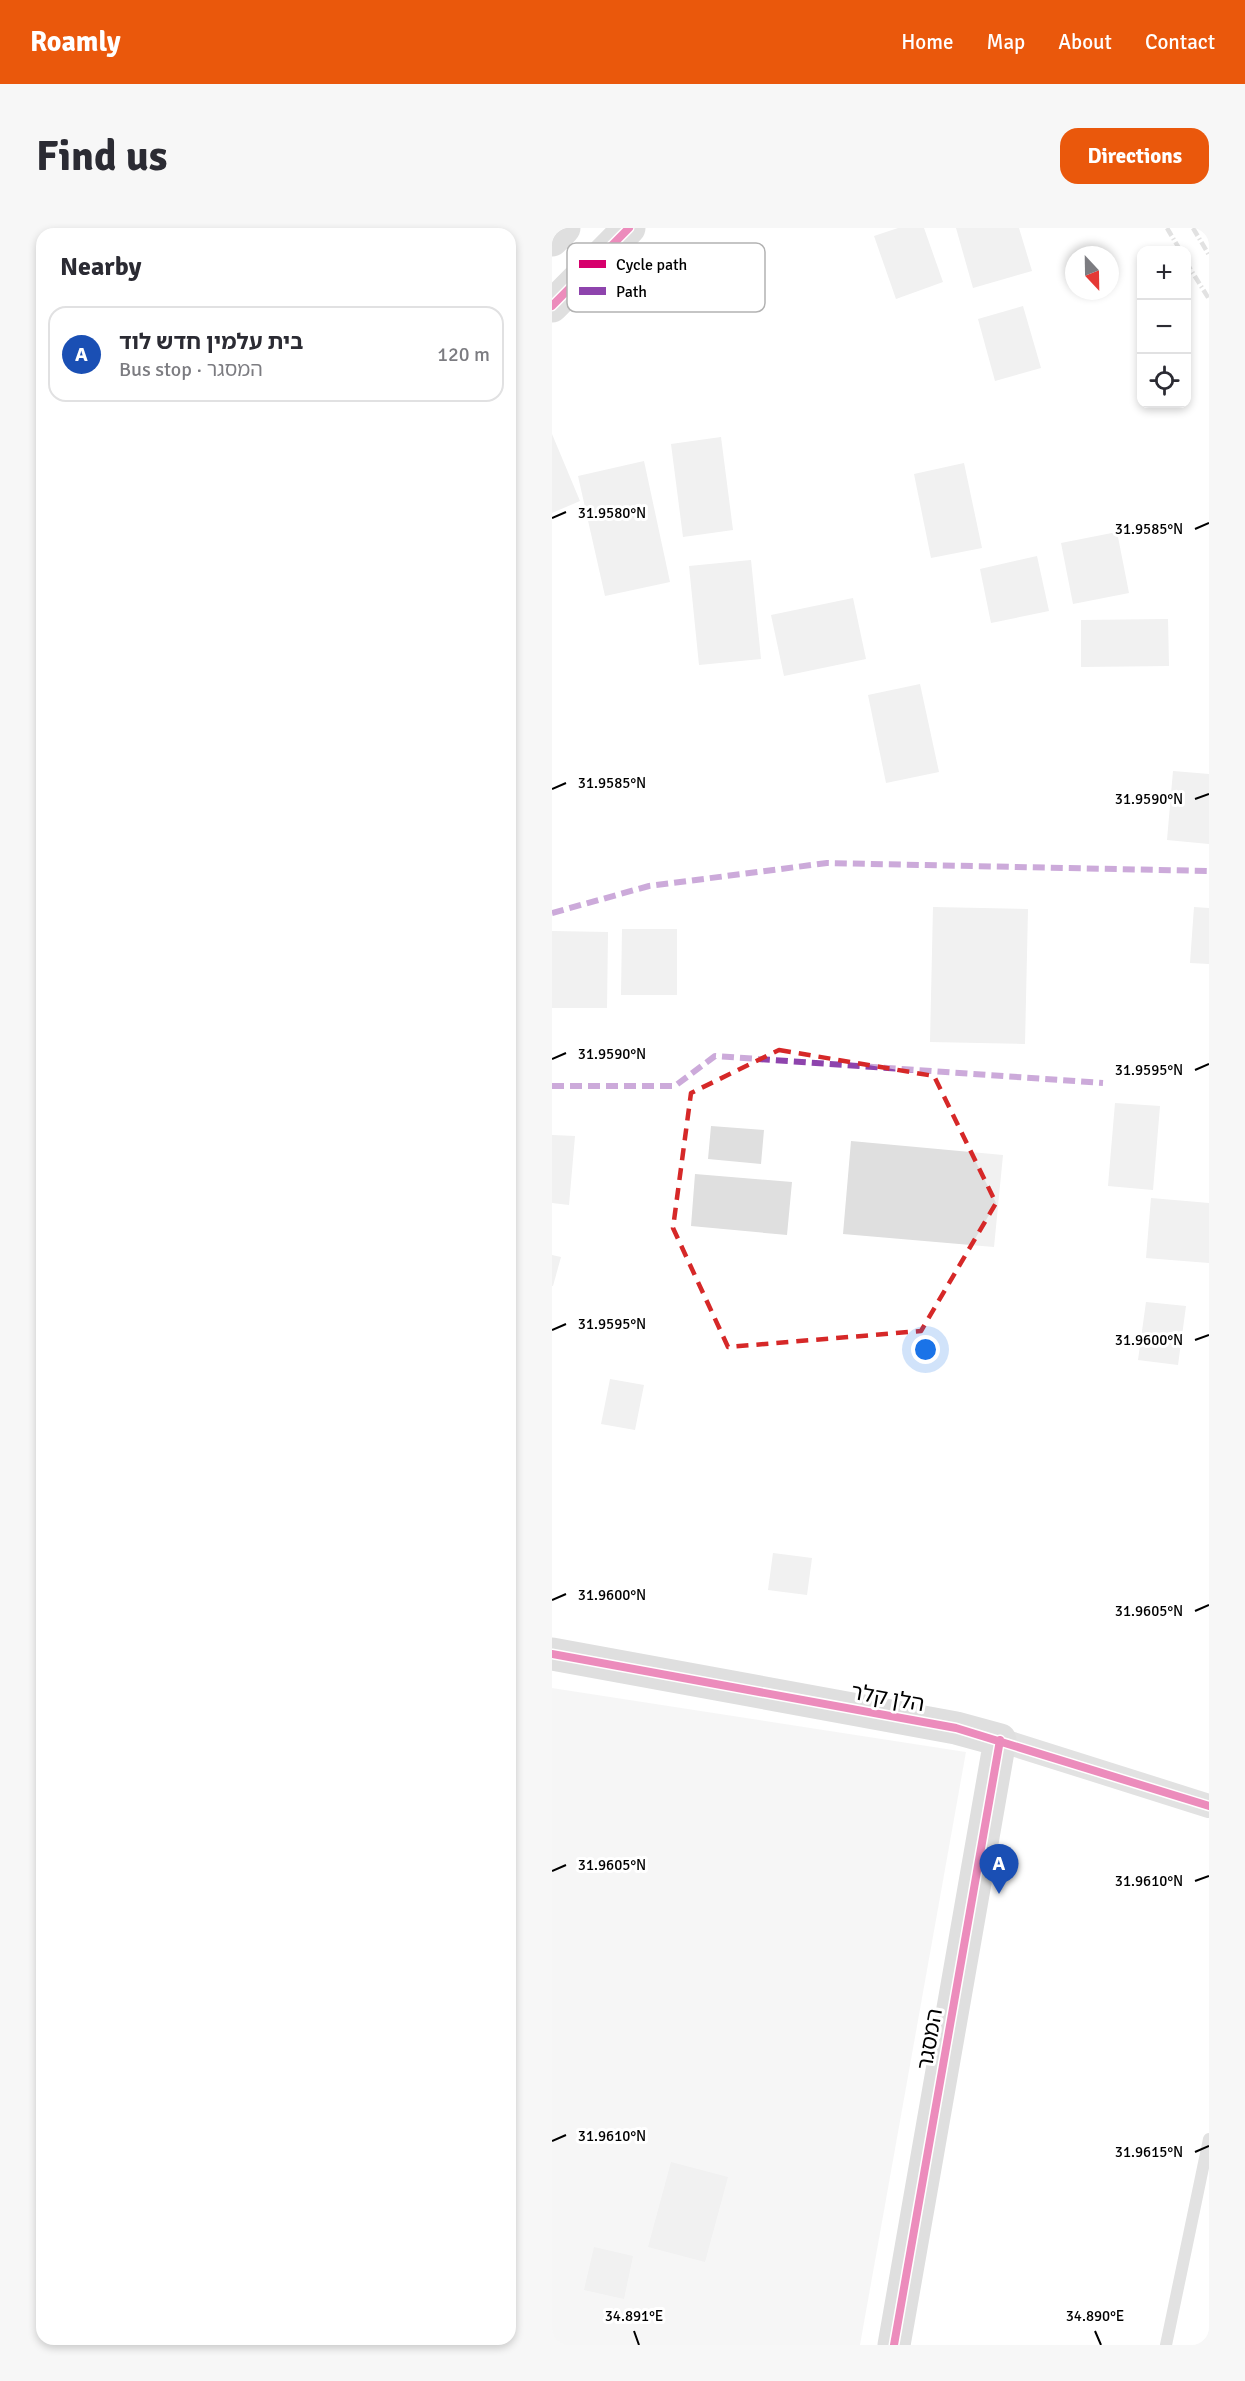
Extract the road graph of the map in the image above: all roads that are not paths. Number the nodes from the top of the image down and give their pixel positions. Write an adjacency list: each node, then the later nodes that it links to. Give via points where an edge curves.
1 (564, 228): 3 (street)
2 (629, 228): 4 (street)
3 (552, 240)
4 (614, 243)
5 (567, 291): 6 (street)
6 (552, 306)
7 (552, 1654): 8 (street, הלן קלר, via 956,1728)
8 (1000, 1740): 9 (street, הלן קלר); 12 (street, המסגר)
9 (1209, 1806)
10 (1209, 2139): 11 (lane)
11 (1204, 2187): 13 (lane)
12 (894, 2345)
13 (1166, 2345)

